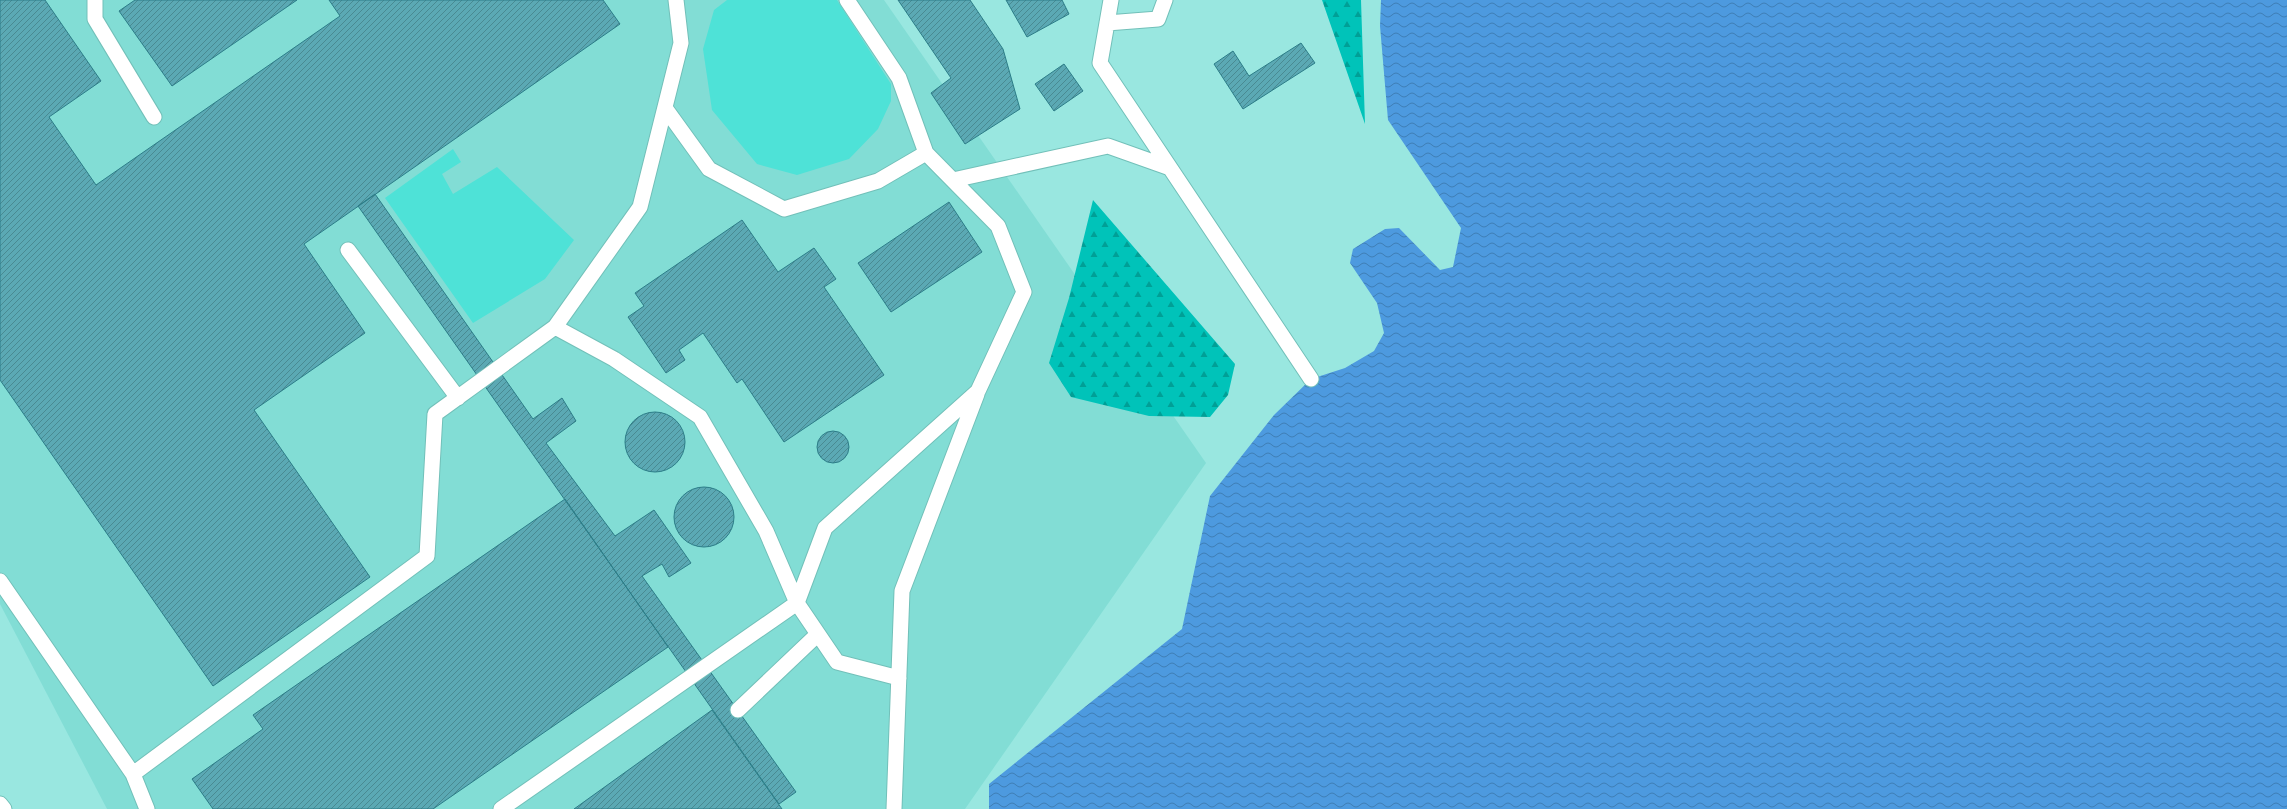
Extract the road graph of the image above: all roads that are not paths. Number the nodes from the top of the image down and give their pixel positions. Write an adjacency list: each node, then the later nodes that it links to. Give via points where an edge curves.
1 (95, 0): 8 (lane, via 95,19)
2 (676, 0): 7 (lane, via 681,43)
3 (848, 0): 9 (lane, via 898,78)
4 (1111, 0): 6 (lane)
5 (1165, 0): 6 (lane, via 1158,19)
6 (1106, 23): 10 (lane, via 1100,63)
7 (665, 108): 9 (lane, via 709,169 784,209 878,181); 13 (lane, via 640,207)
8 (154, 117)
9 (926, 153): 11 (lane)
10 (1170, 168): 11 (lane, via 1108,146); 14 (lane)
11 (953, 180): 15 (lane, via 998,226 1024,292)
12 (348, 250): 16 (lane)
13 (555, 327): 16 (lane); 18 (lane, via 614,359 700,417 766,531)
14 (1311, 379)
15 (978, 391): 18 (lane, via 825,528); 20 (lane, via 902,591)
16 (458, 398): 22 (lane, via 435,414 427,556)
17 (0, 581): 22 (lane)
18 (797, 603): 19 (lane); 26 (lane)
19 (818, 634): 20 (lane, via 837,662); 21 (lane)
20 (899, 678): 27 (lane)
21 (738, 710)
22 (133, 774): 25 (lane)
23 (0, 804): 24 (lane)
24 (4, 809)
25 (147, 809)
26 (501, 809)
27 (894, 809)

